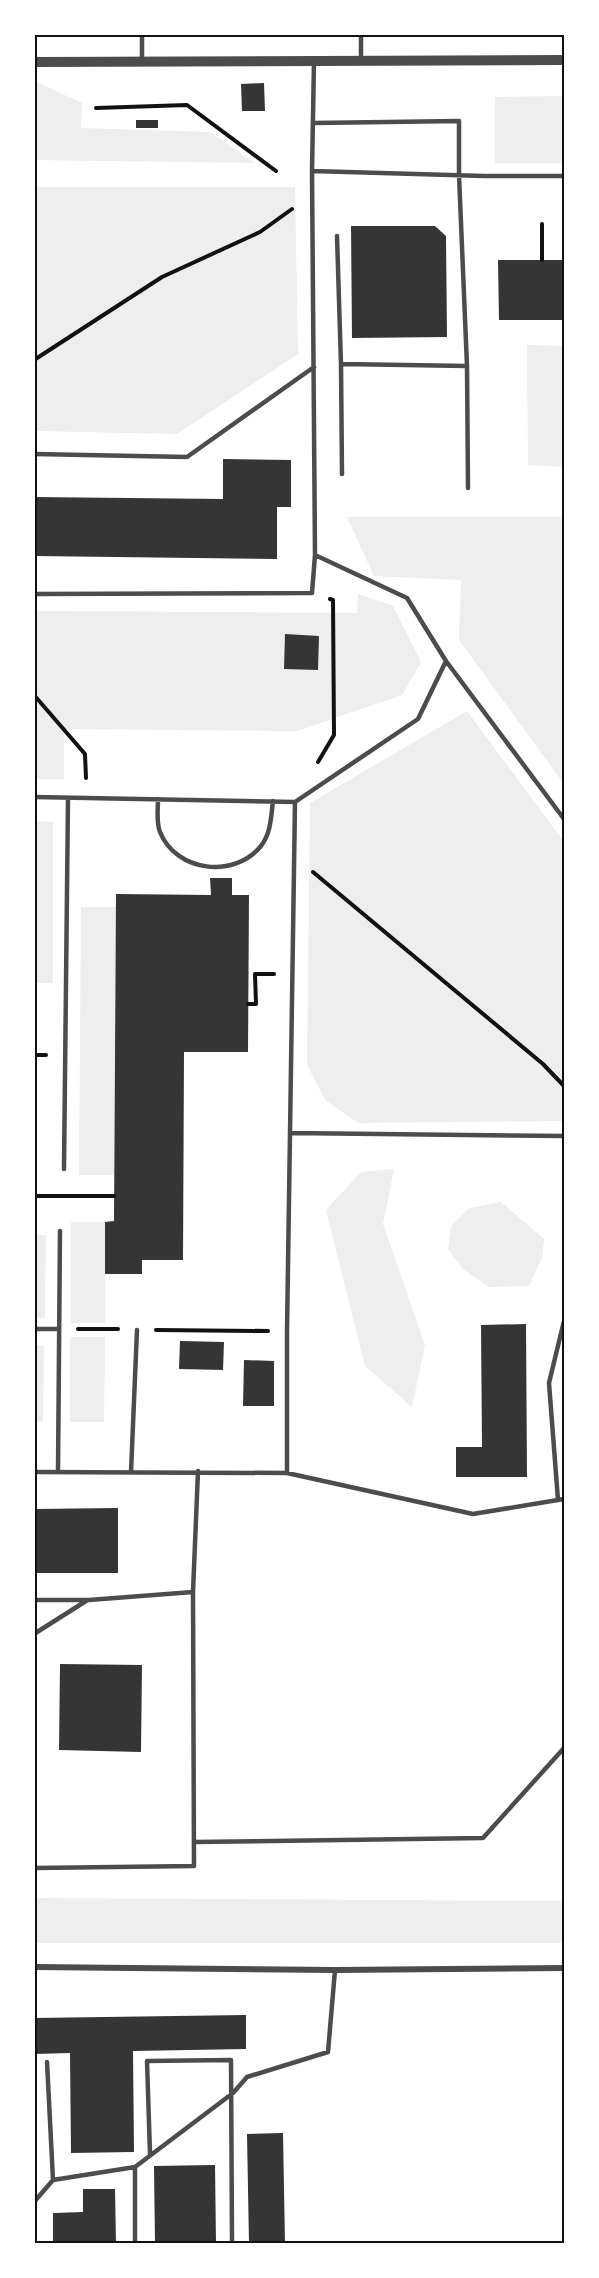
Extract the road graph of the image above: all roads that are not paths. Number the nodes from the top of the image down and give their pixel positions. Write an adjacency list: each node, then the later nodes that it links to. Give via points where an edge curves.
1 (142, 34): 4 (lane)
2 (361, 34): 6 (lane)
3 (564, 60): 6 (street)
4 (142, 61): 5 (street); 7 (street)
5 (314, 61): 6 (street); 8 (lane)
6 (361, 61)
7 (34, 62)
8 (314, 123): 9 (lane); 10 (lane, via 459,121)
9 (312, 171): 10 (lane); 15 (lane)
10 (459, 174): 11 (lane); 14 (lane)
11 (564, 176)
12 (337, 236): 13 (lane)
13 (341, 364): 14 (lane); 17 (lane)
14 (467, 366): 18 (lane)
15 (314, 367): 16 (lane, via 187,457); 19 (lane)
16 (34, 454)
17 (342, 474)
18 (468, 488)
19 (315, 555): 20 (lane, via 312,593); 21 (lane, via 407,598)
20 (34, 594)
21 (446, 661): 26 (lane, via 418,720); 27 (lane)
22 (34, 797): 23 (lane)
23 (68, 798): 24 (lane); 30 (lane)
24 (158, 799): 25 (lane); 25 (lane, via 159,830 168,845 180,858 214,868 232,866 261,845 269,830)
25 (273, 801): 26 (lane)
26 (295, 802): 28 (lane)
27 (564, 819)
28 (290, 1133): 29 (lane); 40 (lane)
29 (564, 1136)
30 (64, 1169)
31 (60, 1231): 34 (lane)
32 (564, 1321): 41 (lane, via 549,1383)
33 (34, 1329): 34 (lane)
34 (59, 1329): 38 (lane)
35 (137, 1330): 39 (lane)
36 (198, 1471): 39 (lane); 40 (lane); 43 (lane)
37 (34, 1472): 38 (lane)
38 (58, 1472): 39 (lane)
39 (131, 1472)
40 (287, 1473): 41 (lane, via 473,1514)
41 (558, 1500): 42 (lane)
42 (564, 1500)
43 (192, 1592): 44 (lane); 48 (lane)
44 (89, 1599): 45 (lane); 46 (lane)
45 (34, 1600)
46 (34, 1634)
47 (564, 1748): 48 (lane, via 483,1838)
48 (194, 1842): 49 (lane, via 194,1866)
49 (34, 1868)
50 (34, 1967): 52 (street)
51 (564, 1968): 52 (street)
52 (335, 1970): 54 (lane, via 328,2052 246,2077)
53 (47, 2062): 57 (lane)
54 (233, 2093): 55 (lane); 55 (lane, via 231,2060 147,2061); 60 (lane)
55 (150, 2154): 56 (lane)
56 (135, 2167): 57 (lane); 59 (lane)
57 (53, 2180): 58 (lane)
58 (34, 2202)
59 (135, 2244)
60 (232, 2244)

